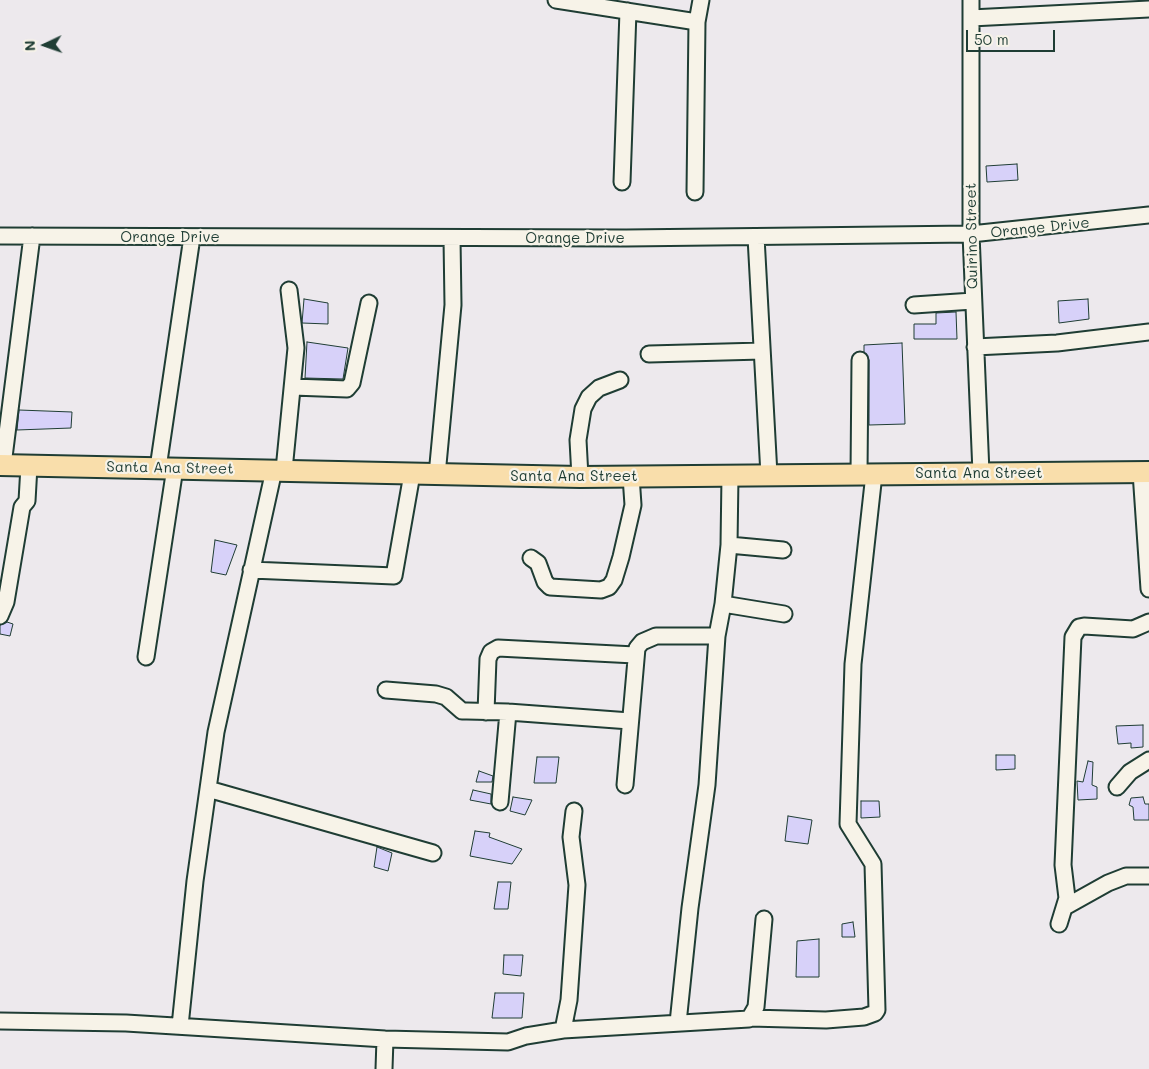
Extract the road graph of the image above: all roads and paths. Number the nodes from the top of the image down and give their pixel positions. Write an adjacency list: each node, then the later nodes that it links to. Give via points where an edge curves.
1 (702, 0): 7 (street)
2 (971, 0): 6 (street, Quirino Street)
3 (565, 1): 5 (street)
4 (1149, 9): 6 (street)
5 (628, 12): 7 (street); 8 (street)
6 (972, 18): 11 (street, Quirino Street)
7 (697, 22): 9 (street)
8 (622, 182)
9 (695, 192)
10 (1149, 215): 11 (street, Orange Drive)
11 (971, 234): 15 (street, Orange Drive); 18 (street, Quirino Street)
12 (0, 236): 13 (street, Orange Drive)
13 (32, 236): 14 (street, Orange Drive); 28 (street)
14 (192, 237): 16 (street, Orange Drive); 30 (street)
15 (756, 237): 16 (street, Orange Drive); 23 (street)
16 (452, 238): 36 (street, via 453,306)
17 (289, 290): 27 (street, via 296,348)
18 (973, 301): 20 (street); 22 (street, Quirino Street)
19 (369, 303): 27 (street, via 352,383 347,389)
20 (914, 305)
21 (1149, 332): 22 (street, via 1057,343)
22 (975, 347): 33 (street, Quirino Street)
23 (762, 351): 24 (street); 37 (street)
24 (649, 354)
25 (860, 360): 35 (street)
26 (620, 380): 40 (street, via 599,388 589,396 583,409 578,440)
27 (293, 387): 31 (street)
28 (2, 465): 29 (main road, Santa Ana Street)
29 (28, 466): 30 (main road, Santa Ana Street); 48 (street, via 27,501 22,507 6,602)
30 (167, 468): 31 (main road, Santa Ana Street); 52 (street)
31 (279, 470): 34 (main road, Santa Ana Street); 44 (street)
32 (1145, 472): 33 (main road, Santa Ana Street); 45 (street)
33 (981, 473): 35 (main road, Santa Ana Street)
34 (412, 474): 36 (main road, Santa Ana Street); 44 (street, via 394,576)
35 (867, 474): 37 (main road, Santa Ana Street); 68 (street, via 853,664 848,824 872,864 877,1010 864,1017 826,1020)
36 (437, 475): 40 (main road, Santa Ana Street)
37 (769, 475): 39 (main road, Santa Ana Street)
38 (631, 476): 39 (main road, Santa Ana Street); 40 (main road, Santa Ana Street); 43 (street, via 634,505 614,580 609,587 601,590 550,587 538,563)
39 (730, 476): 41 (street)
40 (580, 477)
41 (729, 545): 42 (street); 46 (street)
42 (783, 550)
43 (531, 558)
44 (251, 570): 60 (street, via 216,732)
45 (1149, 589)
46 (723, 604): 47 (street); 50 (street)
47 (784, 614)
48 (0, 616)
49 (1149, 622): 65 (street, via 1133,629 1084,626 1079,627 1073,637 1062,864 1067,889)
50 (717, 636): 51 (street, via 656,636 642,642); 70 (street, via 707,785)
51 (635, 655): 54 (street, via 498,648 488,659); 56 (street)
52 (146, 657)
53 (386, 690): 54 (street, via 436,694 446,697 462,711)
54 (486, 712): 55 (street)
55 (508, 712): 56 (street); 61 (street)
56 (630, 721): 58 (street)
57 (1149, 760): 59 (street, via 1130,772)
58 (624, 784)
59 (1117, 787)
60 (208, 789): 63 (street); 71 (street, via 194,881)
61 (500, 802)
62 (574, 811): 72 (street, via 571,838 577,885)
63 (433, 853)
64 (1149, 876): 65 (street, via 1126,876)
65 (1065, 907): 67 (street)
66 (764, 920): 68 (street, via 756,1007)
67 (1059, 924)
68 (750, 1018): 70 (street)
69 (0, 1021): 71 (street)
70 (678, 1023): 72 (street)
71 (180, 1026): 73 (street)
72 (564, 1030): 73 (street, via 508,1042)
73 (385, 1040): 74 (street)
74 (384, 1069)

